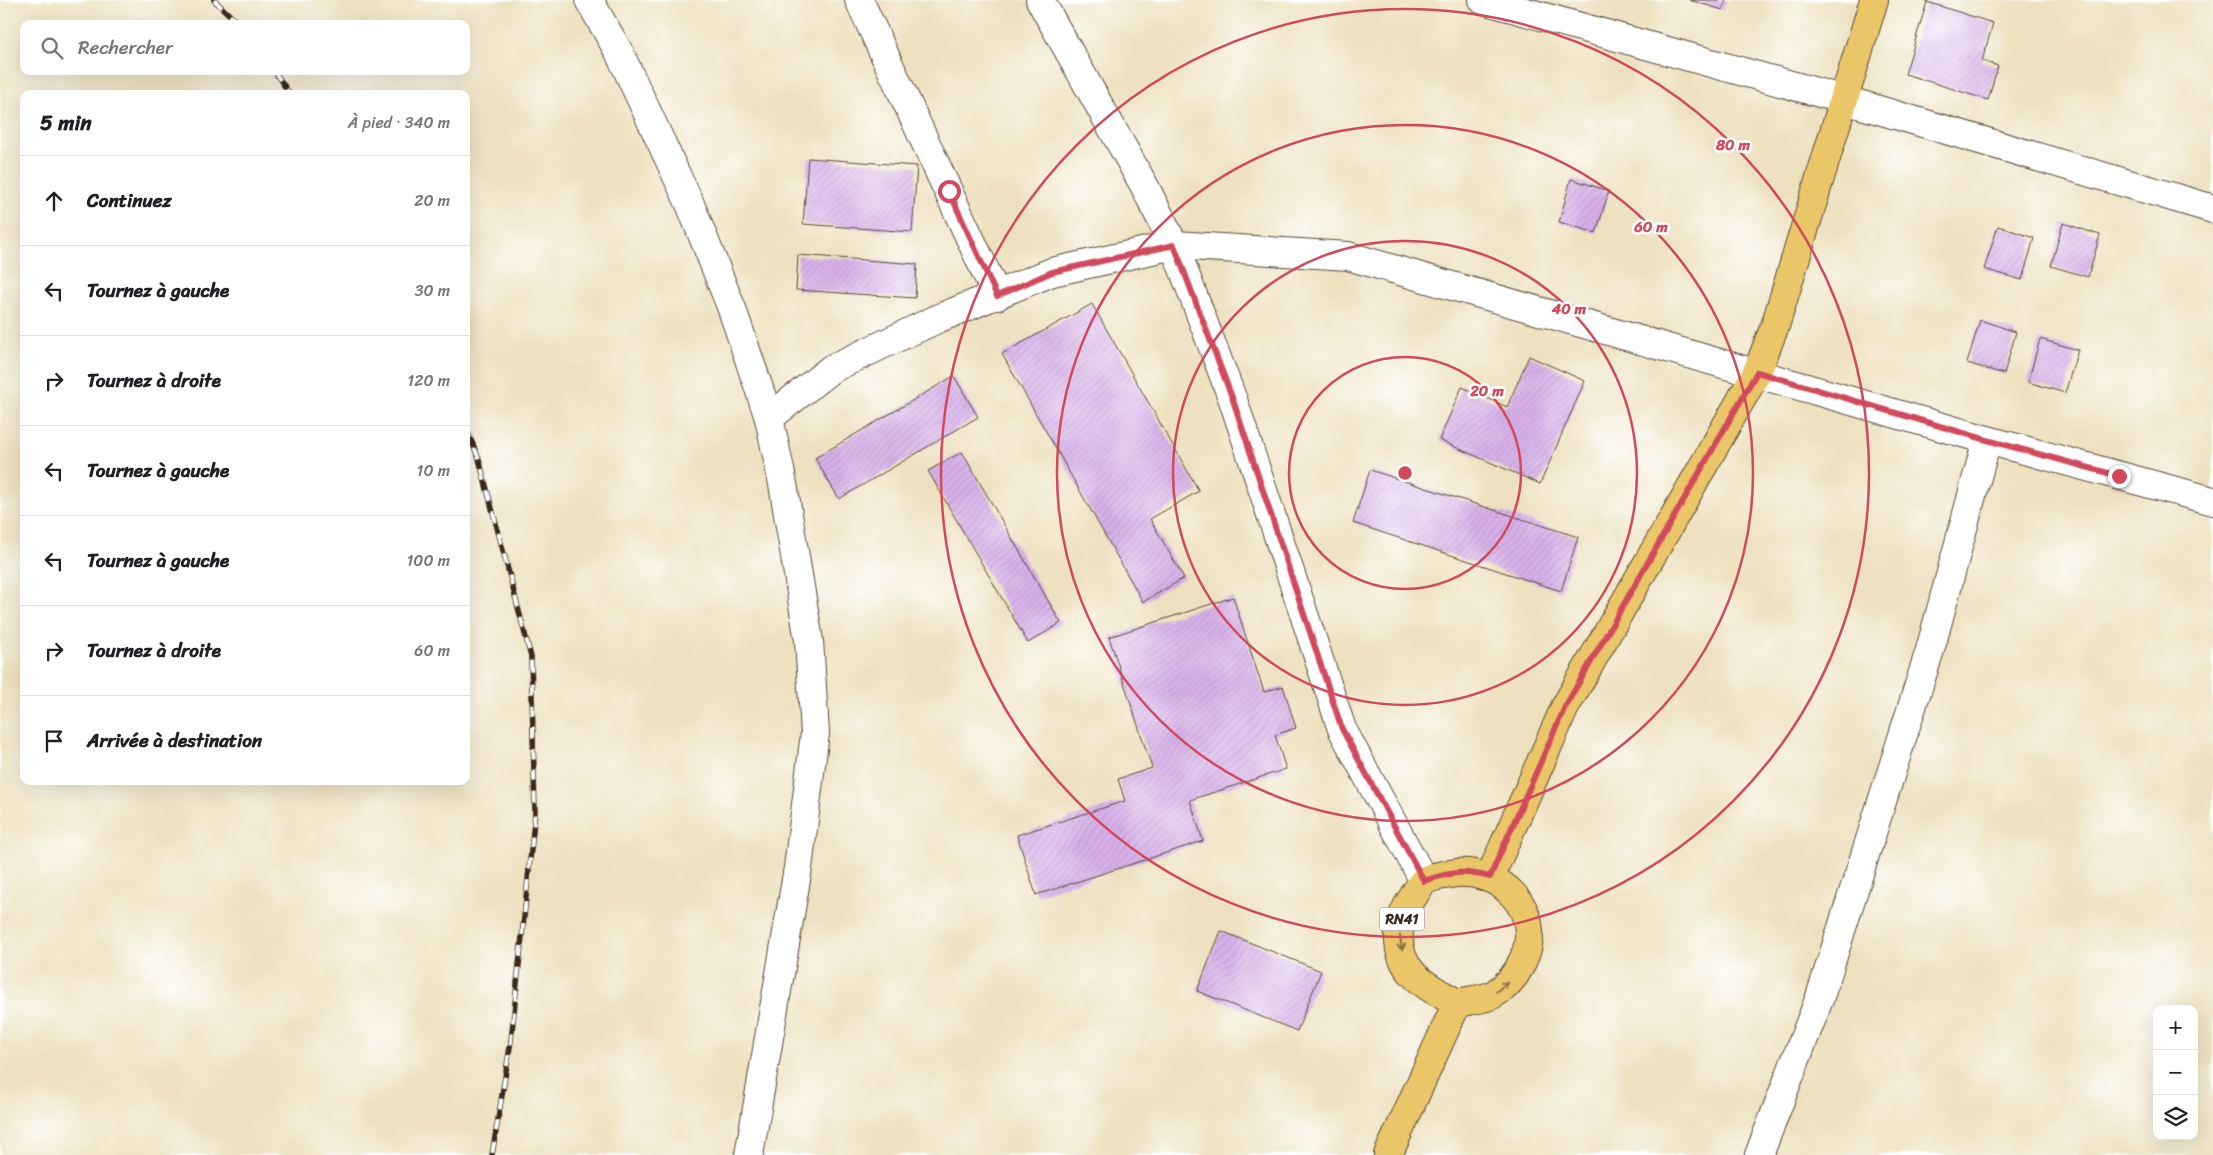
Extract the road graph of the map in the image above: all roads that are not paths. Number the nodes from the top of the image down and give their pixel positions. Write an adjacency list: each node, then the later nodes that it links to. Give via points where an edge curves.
1 (589, 0): 11 (street, via 619,52 690,204 732,309)
2 (859, 0): 9 (street)
3 (1040, 0): 8 (street)
4 (1483, 0): 6 (street)
5 (1874, 0): 6 (main road)
6 (1846, 100): 7 (street); 10 (main road, via 1776,323)
7 (2213, 209)
8 (1174, 245): 9 (street, via 1052,272); 10 (street, via 1348,256); 15 (street, via 1233,400 1342,729)
9 (997, 296): 11 (street, via 937,319 831,369)
10 (1757, 372): 12 (street); 14 (main road, via 1565,707)
11 (769, 418): 17 (street, via 809,641 815,733 798,868)
12 (1987, 440): 13 (street); 19 (street, via 1930,650 1820,997)
13 (2213, 501)
14 (1490, 877): 15 (main road, via 1465,871); 16 (main road, one-way to 14, via 1494,994 1516,976 1528,949 1528,920 1514,894)
15 (1424, 881): 16 (main road, RN41, one-way to 16, via 1405,908 1399,933 1403,957 1416,979)
16 (1457, 1003): 18 (main road)
17 (749, 1155)
18 (1388, 1155)
19 (1759, 1155)

